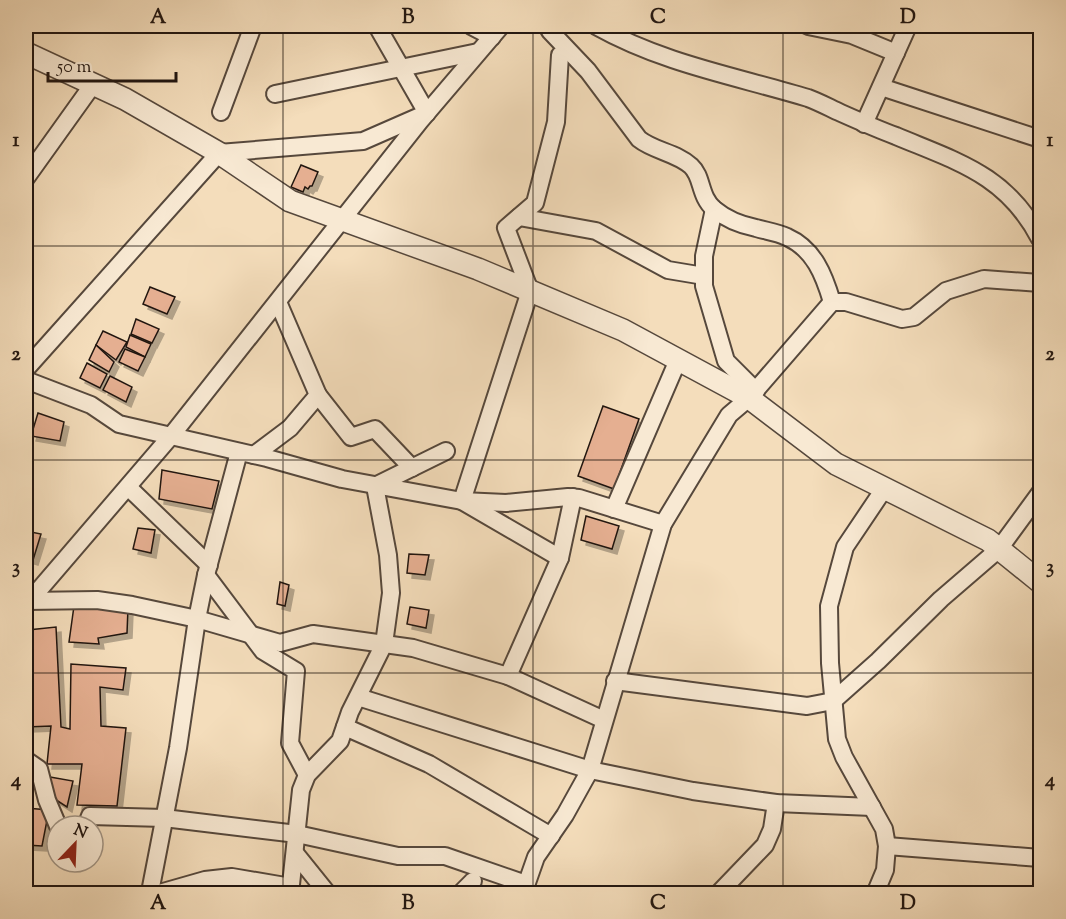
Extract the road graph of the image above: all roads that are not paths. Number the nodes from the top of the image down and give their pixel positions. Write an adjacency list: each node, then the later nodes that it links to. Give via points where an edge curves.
1 (253, 26): 17 (street)
2 (377, 26): 13 (street)
3 (471, 26): 8 (street)
4 (547, 26): 23 (street, via 588,71 639,139 692,167 703,196)
5 (596, 26): 19 (street, via 693,67 810,99)
6 (808, 26): 11 (street, via 852,35)
7 (908, 26): 11 (street)
8 (496, 31): 9 (street)
9 (478, 52): 13 (street); 18 (street)
10 (26, 53): 14 (street)
11 (896, 53): 15 (street)
12 (560, 55): 24 (street, via 556,122 535,202)
13 (402, 68): 16 (street); 18 (street)
14 (94, 83): 21 (street); 22 (street)
15 (881, 87): 19 (street); 20 (street)
16 (275, 94)
17 (221, 112)
18 (427, 112): 21 (street, via 363,141); 25 (street)
19 (864, 124): 26 (street, via 962,163 993,180 1029,217)
20 (1041, 139)
21 (219, 153): 25 (street, via 290,201); 33 (street)
22 (26, 178)
23 (714, 209): 27 (street); 31 (street, via 743,225 786,236 800,244 816,261)
24 (519, 217): 27 (street, via 596,231 668,270); 29 (street, via 506,228)
25 (343, 221): 29 (street); 30 (street)
26 (1041, 239)
27 (704, 276): 36 (street, via 726,361)
28 (1041, 283): 31 (street, via 984,279 946,291 914,317 902,319 846,302)
29 (530, 291): 32 (street, via 623,330); 46 (street)
30 (278, 302): 35 (street); 37 (street)
31 (832, 302): 36 (street)
32 (678, 360): 36 (street); 47 (street)
33 (26, 369)
34 (26, 380): 37 (street, via 91,405 119,424)
35 (318, 395): 39 (street, via 290,428); 40 (street, via 351,438 375,429)
36 (752, 395): 43 (street, via 836,464); 48 (street, via 729,415)
37 (171, 436): 39 (street); 42 (street)
38 (446, 451): 40 (street)
39 (246, 453): 41 (street); 51 (street)
40 (412, 468): 41 (street)
41 (375, 486): 46 (street); 56 (street, via 391,593)
42 (128, 487): 51 (street); 53 (street)
43 (884, 489): 49 (street); 60 (street, via 845,547 829,606)
44 (1041, 493): 49 (street)
45 (573, 497): 46 (street, via 506,503); 47 (street); 50 (street)
46 (462, 501): 50 (street)
47 (614, 508): 48 (street)
48 (663, 524): 58 (street)
49 (999, 549): 52 (street); 60 (street)
50 (560, 558): 57 (street)
51 (208, 570): 54 (street); 55 (street)
52 (1041, 582)
53 (27, 602): 54 (street, via 97,600)
54 (197, 619): 55 (street); 70 (street)
55 (251, 635): 56 (street, via 280,643 313,634); 65 (street, via 262,651 297,671 290,743)
56 (384, 644): 57 (street, via 413,648); 59 (street)
57 (508, 676): 61 (street)
58 (615, 681): 60 (street, via 807,706); 61 (street)
59 (358, 697): 62 (street); 64 (street)
60 (833, 701): 67 (street, via 837,739)
61 (604, 720): 64 (street)
62 (345, 727): 65 (street, via 340,741); 72 (street, via 429,764)
63 (26, 760): 68 (street, via 39,769)
64 (590, 770): 66 (street); 72 (street)
65 (307, 775): 71 (street, via 301,790)
66 (776, 803): 67 (street); 82 (street, via 765,845)
67 (872, 807): 73 (street, via 884,829)
68 (53, 814)
69 (105, 816): 70 (street)
70 (164, 818): 71 (street); 79 (street, via 151,887)
71 (297, 834): 74 (street); 77 (street, via 398,856 446,856)
72 (551, 836): 77 (street, via 536,857)
73 (887, 846): 75 (street); 83 (street, via 885,870)
74 (295, 853): 78 (street); 80 (street)
75 (1041, 858)
76 (473, 881): 81 (street)
77 (524, 889)
78 (291, 890): 79 (street, via 232,878 205,880)
79 (154, 894)
80 (328, 894)
81 (460, 894)
82 (718, 894)
83 (875, 894)

